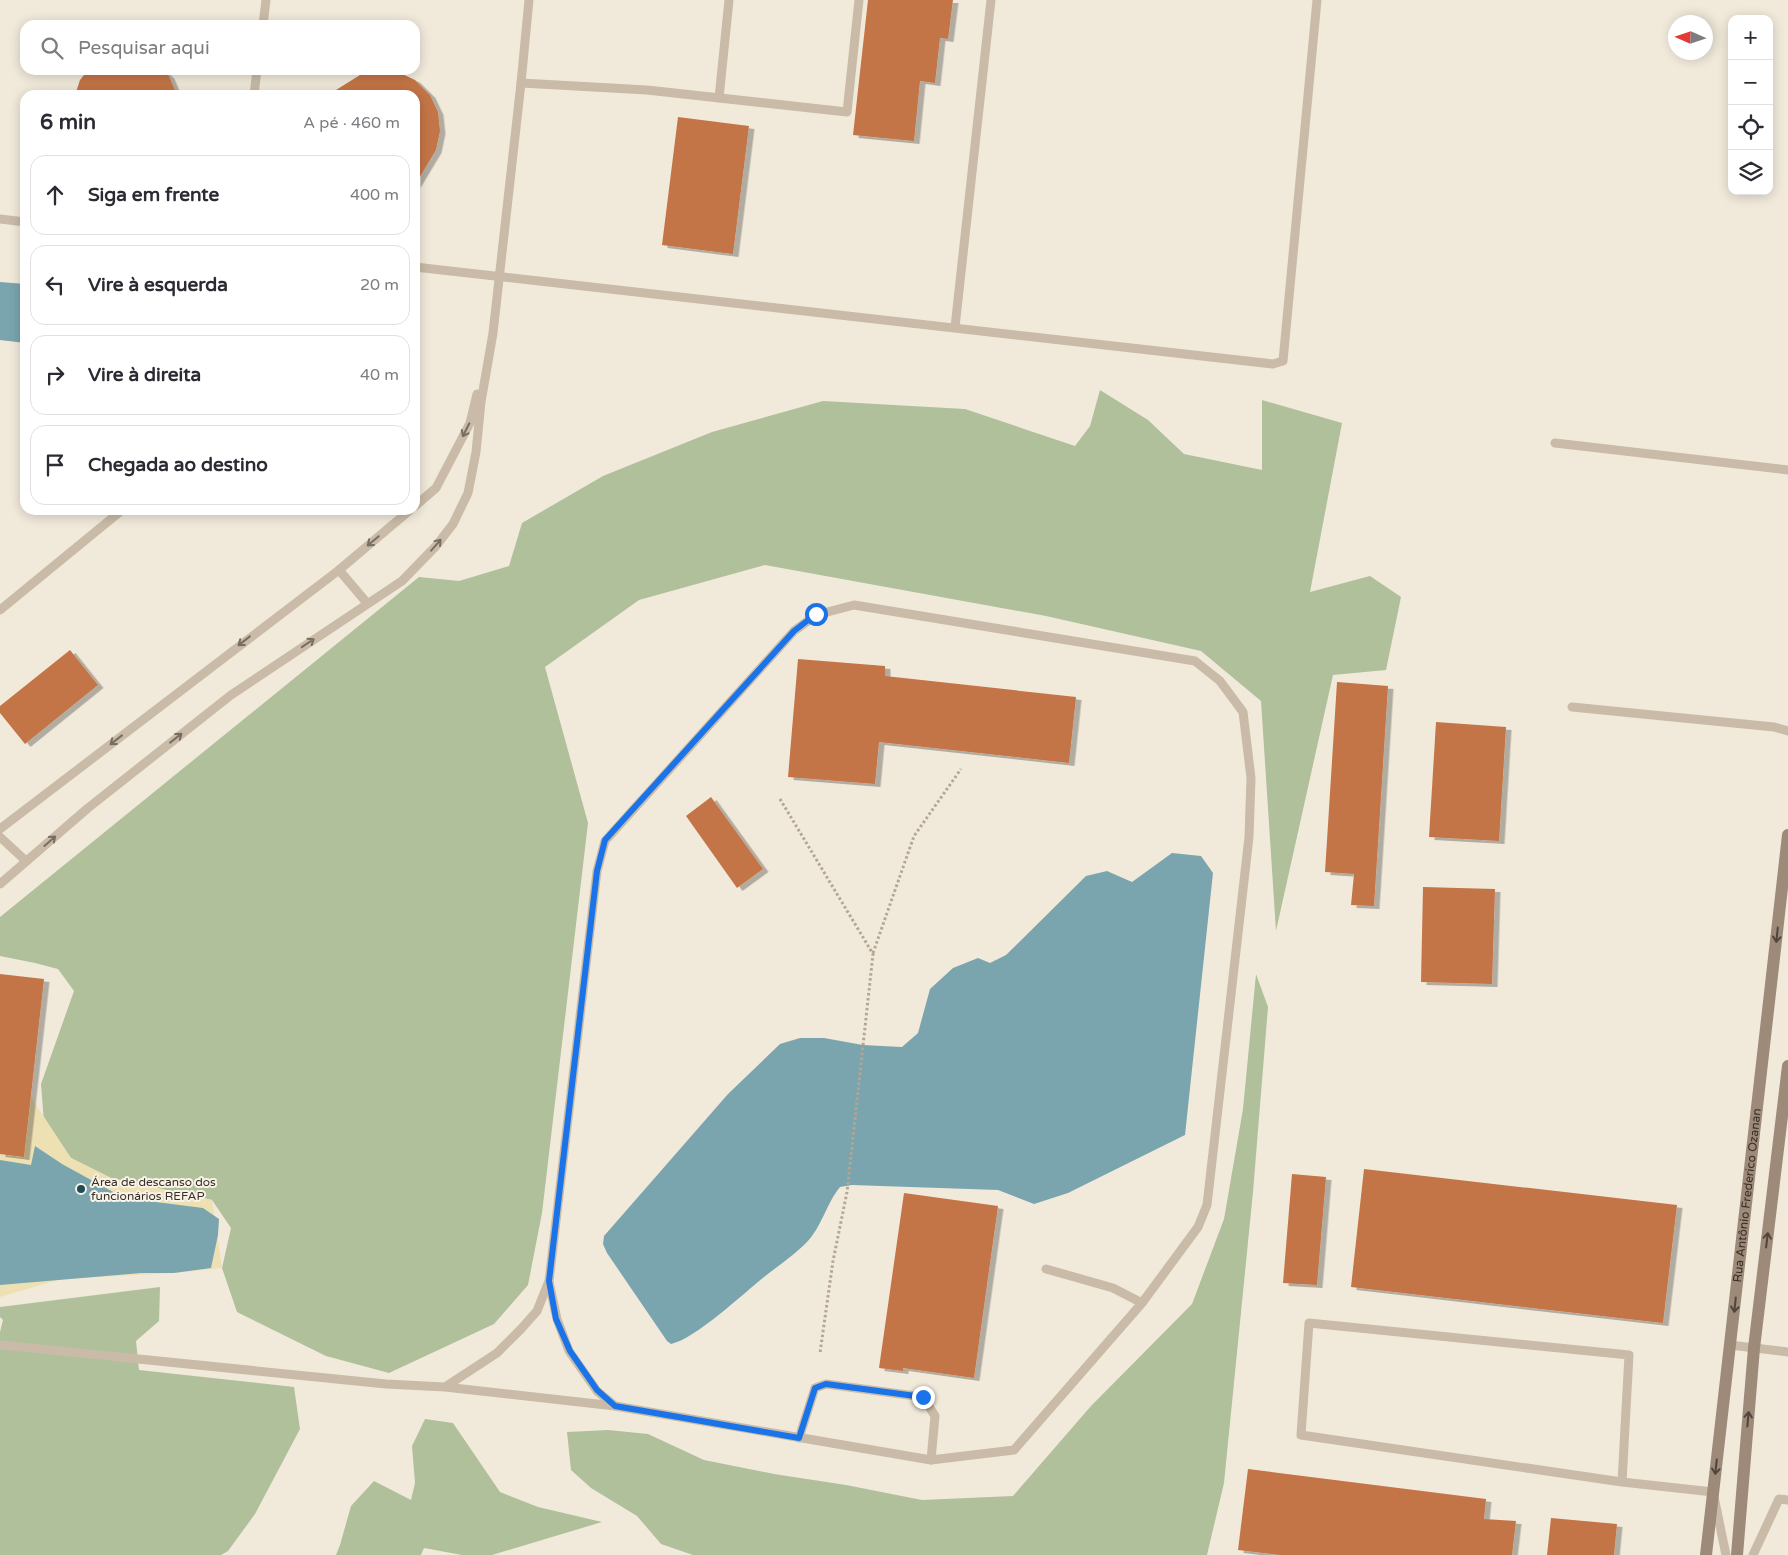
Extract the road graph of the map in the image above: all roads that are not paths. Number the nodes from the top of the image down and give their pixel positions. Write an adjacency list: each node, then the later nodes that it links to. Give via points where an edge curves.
1 (266, 0): 7 (lane)
2 (529, 0): 9 (lane)
3 (728, 0): 11 (lane)
4 (859, 0): 11 (lane, via 847,112)
5 (991, 0): 16 (lane)
6 (1317, 0): 16 (lane, via 1283,360 1273,364)
7 (264, 20)
8 (256, 75): 10 (lane)
9 (521, 83): 11 (lane, via 647,90); 15 (lane)
10 (255, 90)
11 (719, 98)
12 (0, 219): 13 (lane)
13 (20, 221)
14 (420, 267): 15 (lane)
15 (499, 276): 16 (lane); 17 (lane)
16 (955, 327)
17 (493, 333): 20 (lane, one-way to 20, via 470,423 436,488); 24 (lane, one-way to 17, via 402,581 436,546 453,524 468,493)
18 (1555, 443): 19 (lane)
19 (1788, 470)
20 (420, 502)
21 (116, 515): 25 (lane)
22 (404, 515): 23 (lane, one-way to 23)
23 (339, 570): 24 (lane); 28 (lane, one-way to 28)
24 (367, 603): 31 (lane, one-way to 24, via 231,695)
25 (0, 610)
26 (1572, 707): 27 (lane)
27 (1788, 731)
28 (0, 829)
29 (1788, 835): 39 (main road, Rua Antônio Frederico Ozanan, one-way to 39)
30 (0, 837): 31 (lane)
31 (26, 861): 32 (lane)
32 (0, 884)
33 (1788, 1066): 34 (main road, Rua Antônio Frederico Ozanan)
34 (1787, 1086): 40 (main road, Rua Antônio Frederico Ozanan, one-way to 34)
35 (1046, 1269): 37 (lane, via 1113,1288)
36 (549, 1281): 37 (lane, via 597,871 605,840 794,631 816,614 854,605 1195,661 1220,681 1243,712 1251,778 1249,837 1206,1205 1198,1227); 42 (lane, via 537,1311 521,1328 497,1352); 43 (lane, via 556,1319 570,1351 597,1390)
37 (1142, 1303): 45 (lane, via 1014,1450)
38 (0, 1345): 42 (lane, via 386,1384)
39 (1730, 1345): 40 (lane); 47 (main road, Rua Antônio Frederico Ozanan, one-way to 47)
40 (1754, 1348): 41 (lane); 51 (main road, Rua Antônio Frederico Ozanan, one-way to 40)
41 (1788, 1352)
42 (445, 1387): 43 (lane)
43 (615, 1406): 44 (lane)
44 (799, 1438): 45 (lane); 45 (lane, via 815,1388 826,1384 923,1397 935,1416)
45 (931, 1460)
46 (1622, 1482): 46 (lane, via 1629,1355 1309,1323 1301,1435); 47 (lane)
47 (1714, 1492): 49 (main road, Rua Antônio Frederico Ozanan); 50 (lane)
48 (1788, 1500): 52 (lane, via 1779,1499)
49 (1706, 1555)
50 (1726, 1555)
51 (1737, 1555)
52 (1753, 1555)

